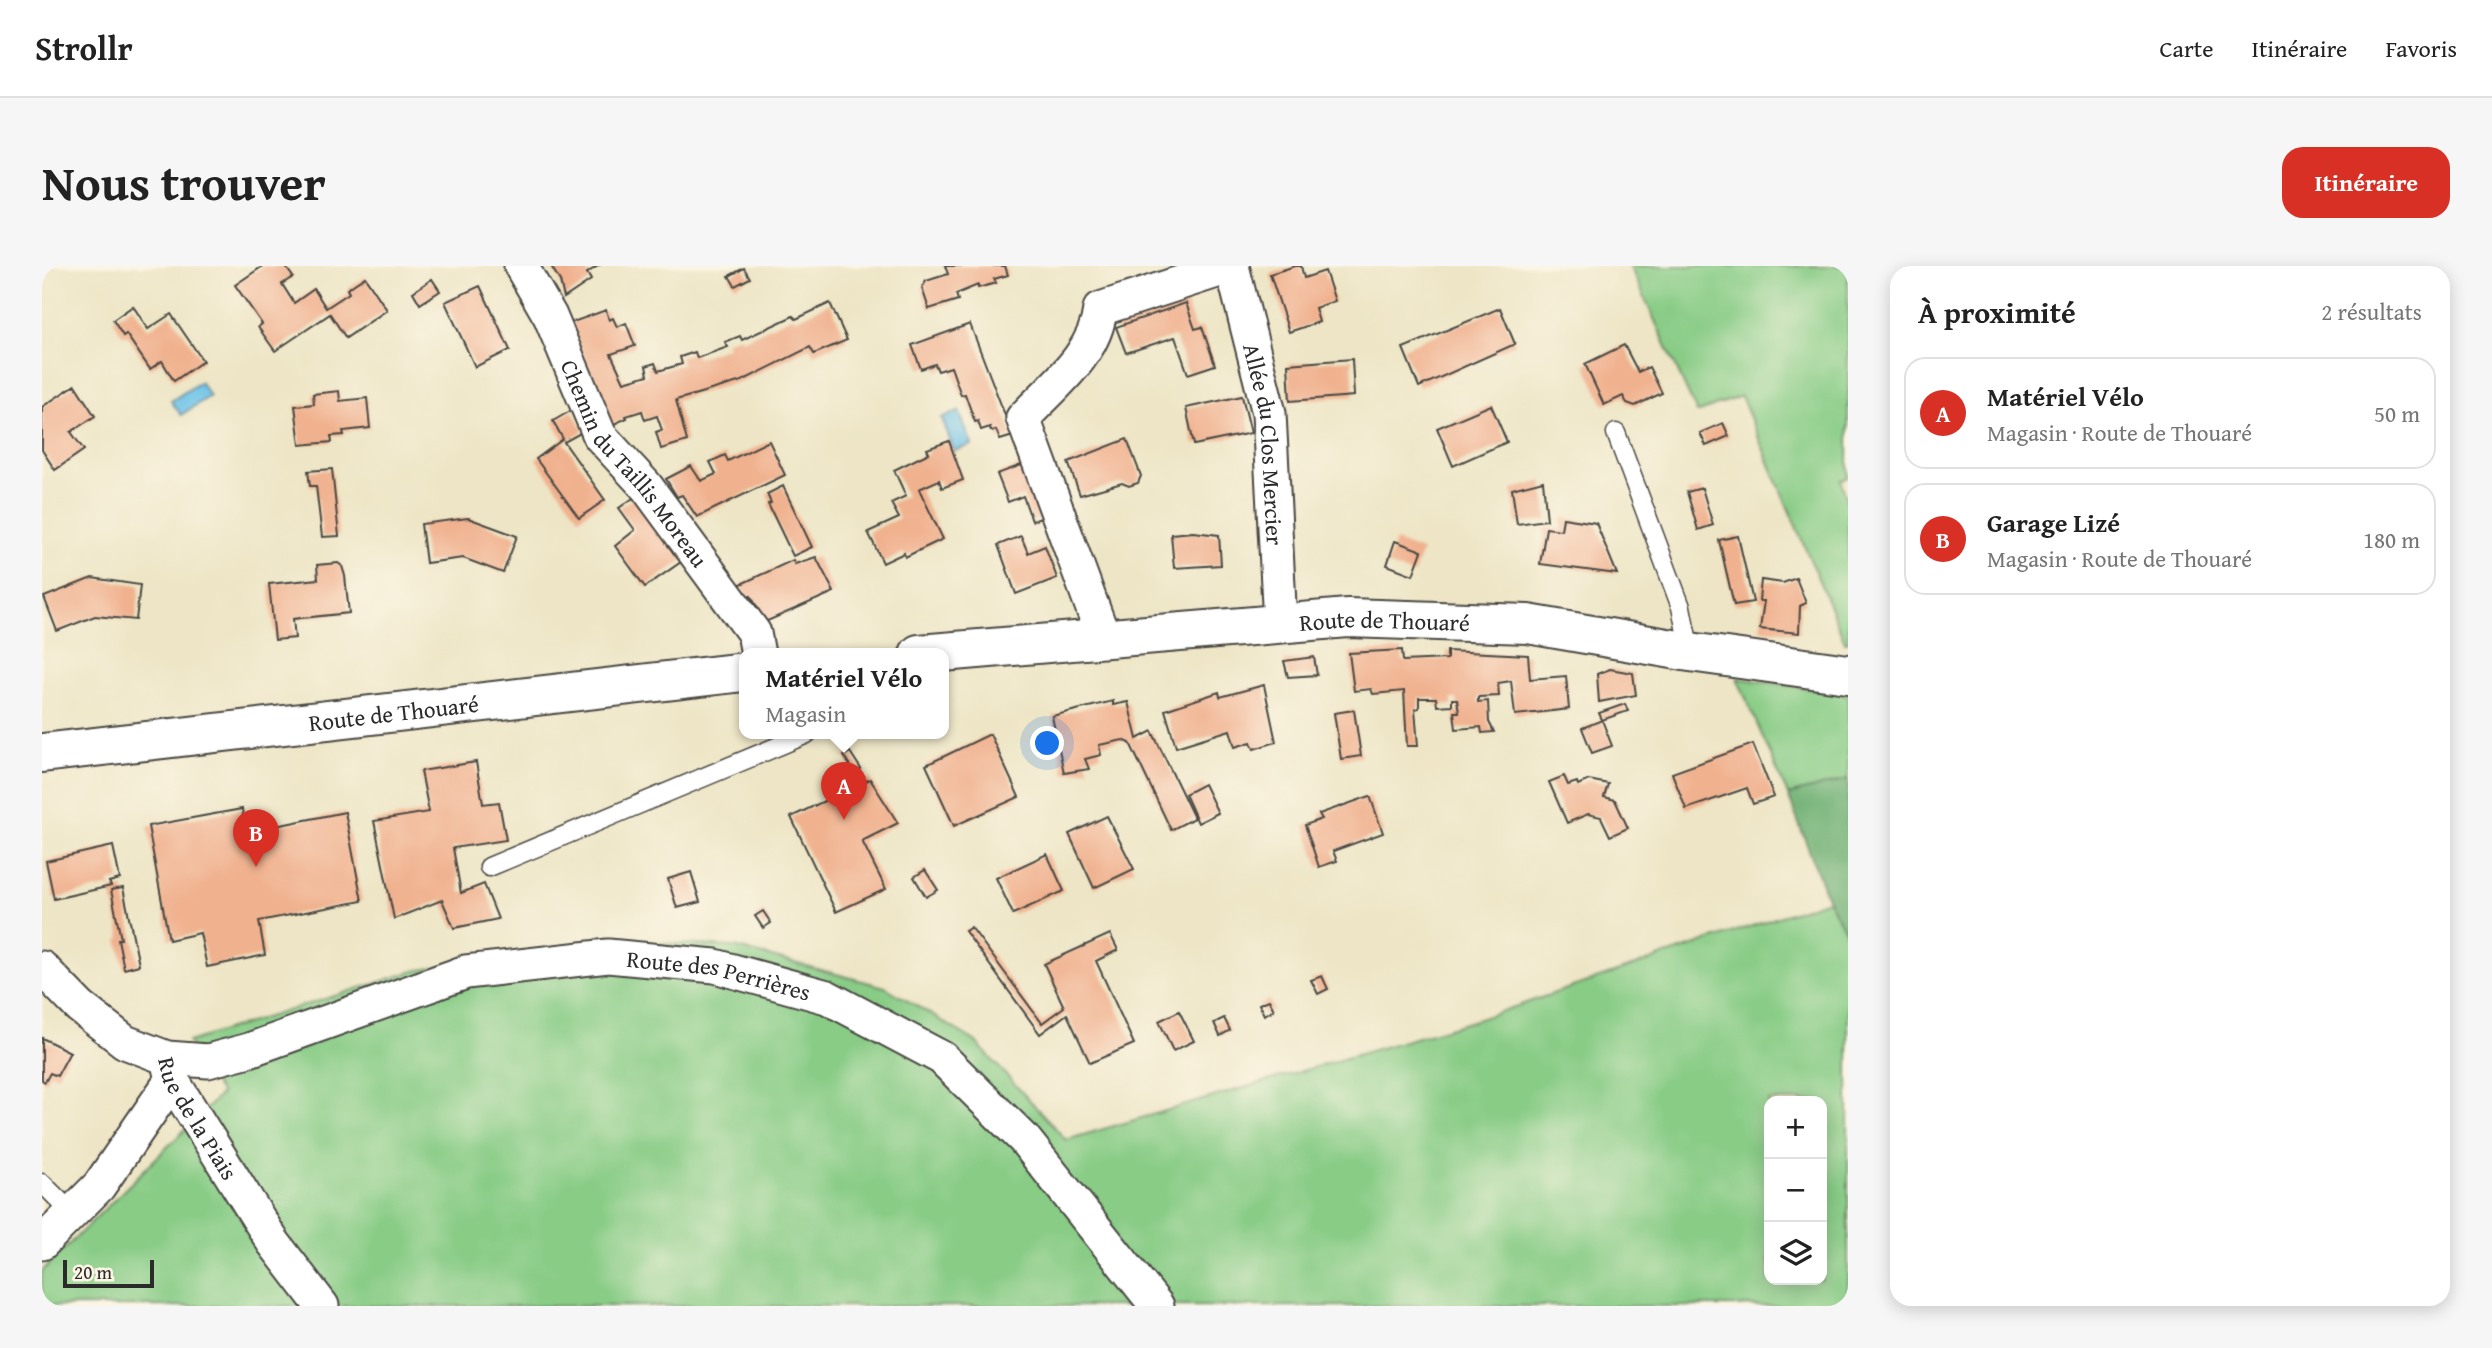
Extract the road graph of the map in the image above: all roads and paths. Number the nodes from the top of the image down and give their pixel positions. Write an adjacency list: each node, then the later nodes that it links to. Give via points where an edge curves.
1 (522, 266): 6 (street, Chemin du Taillis Moreau, via 550,316 600,436 646,486 754,633)
2 (1232, 266): 4 (street, Allée du Clos Mercier, via 1269,413); 5 (street, Allée du Clos Mercier, via 1100,309 1086,351 1023,418)
3 (1616, 433): 8 (lane, via 1681,607)
4 (1280, 624): 5 (street, Route de Thouaré); 8 (street, Route de Thouaré, via 1348,618 1528,624)
5 (1104, 639): 7 (street, Route de Thouaré)
6 (757, 648)
7 (949, 652)
8 (1690, 652): 10 (street, Route de Thouaré)
9 (739, 673): 12 (street, Route de Thouaré)
10 (1848, 674)
11 (795, 739): 13 (lane)
12 (42, 753)
13 (489, 867)
14 (42, 968): 15 (street, Rue de la Piais, via 80,1007)
15 (169, 1069): 17 (street, via 99,1186); 19 (street, Rue de la Piais, via 272,1242); 20 (street, Route des Perrières, via 248,1050 466,972 608,956 715,966 827,997 942,1058 1024,1139)
16 (42, 1183): 17 (lane)
17 (72, 1213): 18 (street)
18 (42, 1243)
19 (322, 1306)
20 (1157, 1306)

